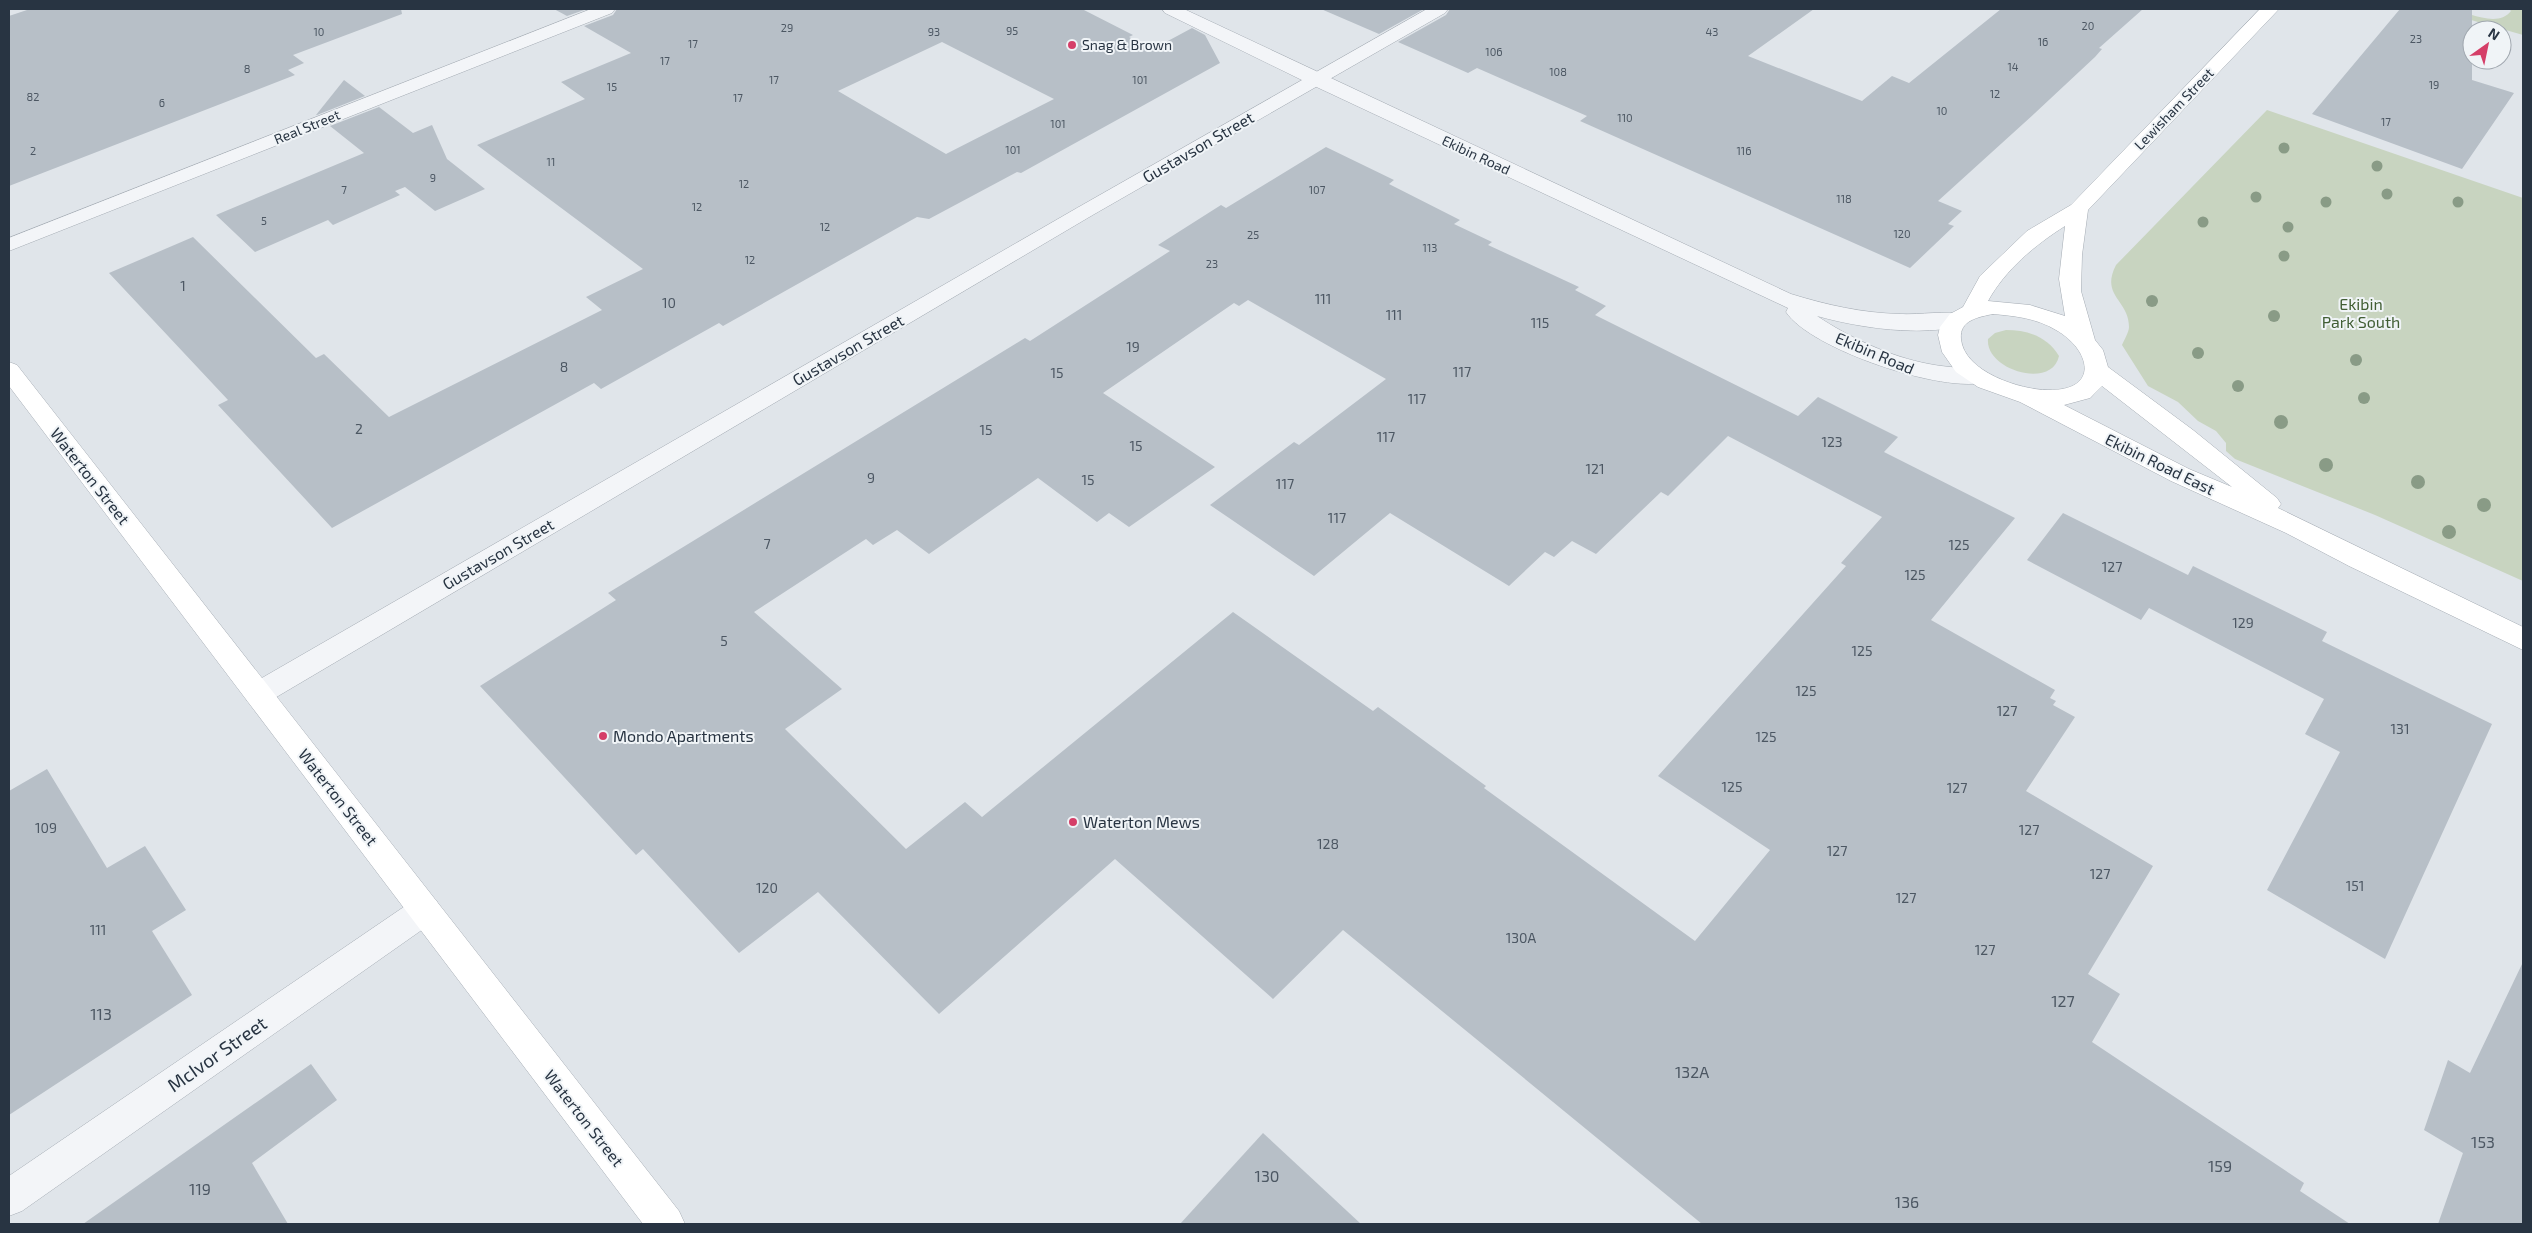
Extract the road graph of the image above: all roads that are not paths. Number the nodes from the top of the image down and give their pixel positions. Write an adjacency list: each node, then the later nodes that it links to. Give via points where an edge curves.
1 (606, 9): 7 (street, Real Street)
2 (1171, 9): 5 (street, Ekibin Road)
3 (1439, 9): 5 (street, Gustavson Street)
4 (2270, 9): 6 (main road, Lewisham Street)
5 (1315, 79): 8 (street, Ekibin Road); 17 (street, Gustavson Street)
6 (2078, 209): 9 (main road, Lewisham Street, via 2035,236 1988,281); 10 (main road, via 2071,251 2071,287 2072,302)
7 (9, 245)
8 (1783, 299): 9 (street, Ekibin Road, via 1846,318 1880,322 1907,324); 13 (street, Ekibin Road, via 1812,326 1902,367 1953,377)
9 (1964, 316): 10 (main road, via 2017,308 2043,315 2066,326); 13 (main road, via 1950,332 1950,347 1960,363)
10 (2084, 340): 12 (main road, via 2095,355)
11 (9, 370): 17 (main road, Waterton Street)
12 (2098, 370): 14 (main road, via 2092,384 2076,393 2055,398); 15 (main road, Ekibin Road East, via 2154,411)
13 (1978, 377): 14 (main road, via 2002,389)
14 (2028, 396): 15 (main road, Ekibin Road East, via 2180,475)
15 (2295, 526): 16 (main road, Ekibin Road East)
16 (2523, 639)
17 (258, 694): 18 (main road, Waterton Street)
18 (425, 910): 19 (street, McIvor Street); 20 (main road, Waterton Street)
19 (9, 1198)
20 (666, 1224)

